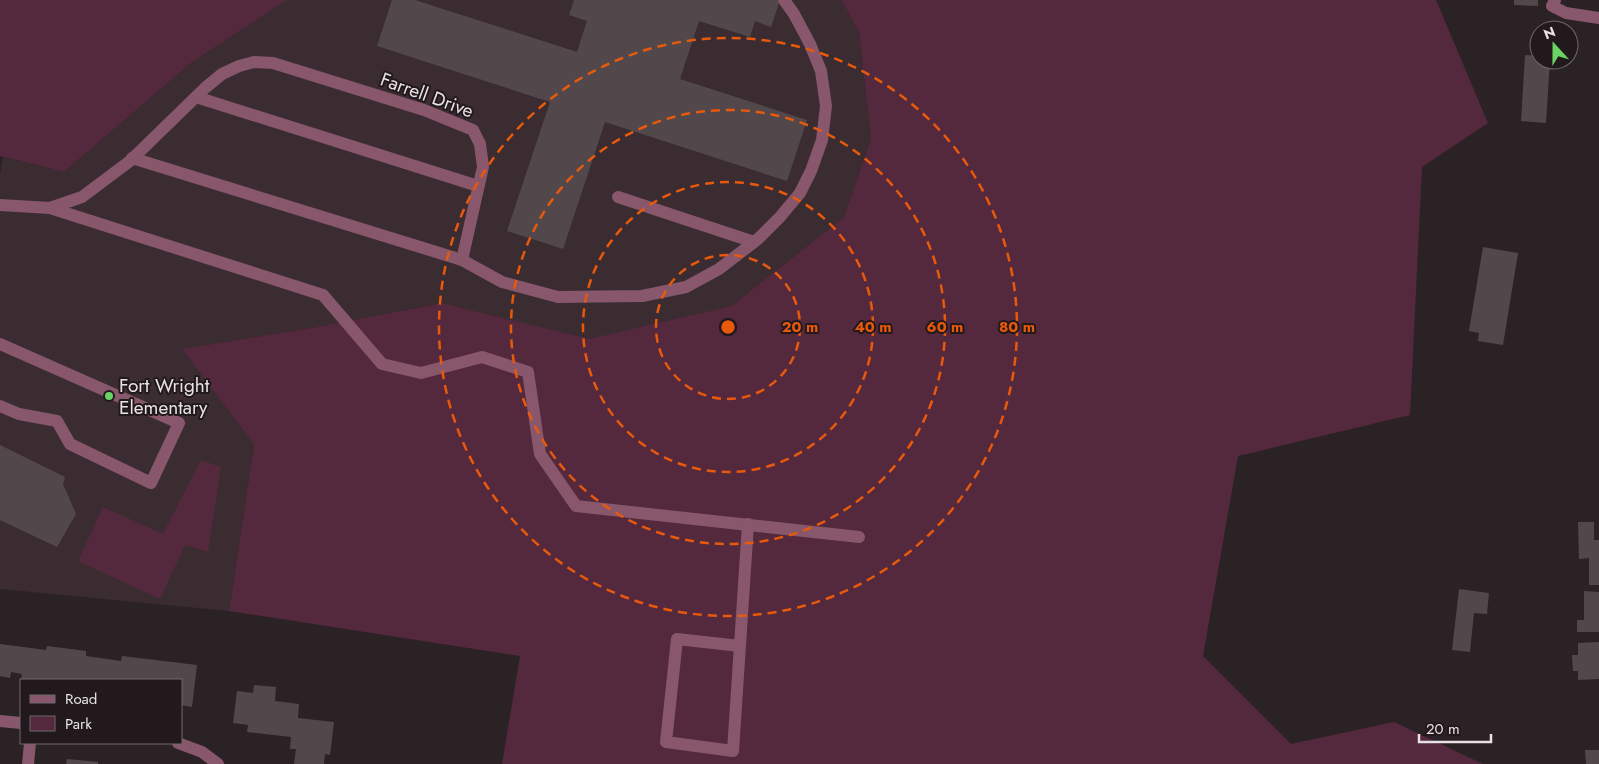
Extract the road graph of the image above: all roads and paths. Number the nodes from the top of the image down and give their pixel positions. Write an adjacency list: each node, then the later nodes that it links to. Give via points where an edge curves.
1 (784, 0): 10 (street, via 810,44 821,71 826,106 822,140 800,193)
2 (1555, 0): 3 (street, via 1552,6 1566,14)
3 (1599, 18)
4 (196, 97): 5 (street, Farrell Drive); 6 (street); 6 (street, Farrell Drive, via 222,74 239,66 254,62 273,63 424,110 474,130 480,144 483,167)
5 (132, 158): 9 (street, Farrell Drive, via 82,197); 11 (street)
6 (478, 186): 11 (street, Farrell Drive)
7 (618, 197): 10 (street)
8 (0, 206): 9 (street, Farrell Drive)
9 (50, 208): 14 (street, via 323,295 382,364 421,374 482,356 528,372 540,454 576,506)
10 (754, 242): 11 (street, via 719,269 686,287 642,296 558,297 502,282)
11 (462, 260)
12 (0, 344): 13 (street, via 179,423 151,483 70,444 57,421 19,414)
13 (0, 406)
14 (748, 524): 15 (street); 16 (street)
15 (859, 537)
16 (740, 646): 16 (street, via 733,751 666,742 677,639)
17 (0, 721): 18 (street)
18 (20, 723)
19 (30, 744): 21 (street)
20 (181, 744): 22 (street, via 202,752)
21 (28, 764)
22 (218, 764)

